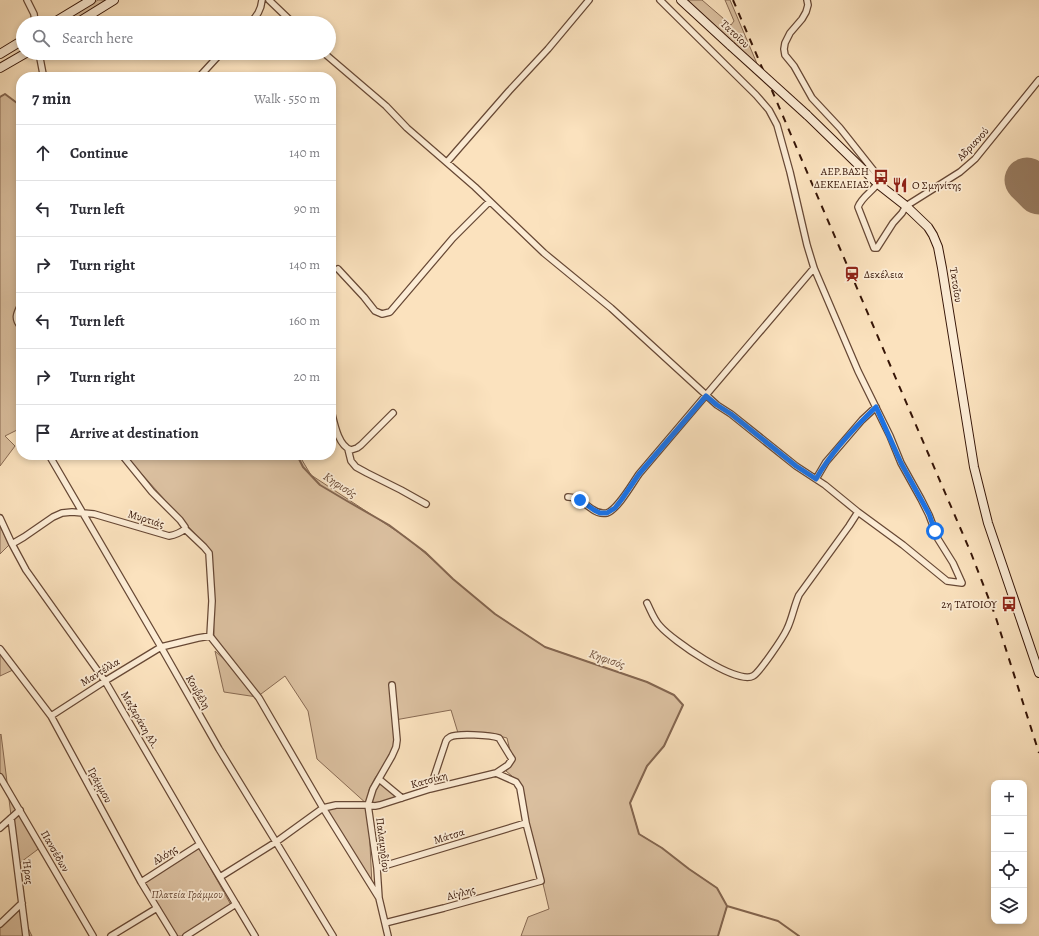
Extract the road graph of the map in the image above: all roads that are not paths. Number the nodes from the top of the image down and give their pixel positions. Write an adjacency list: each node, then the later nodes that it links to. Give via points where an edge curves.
1 (27, 0): 10 (street)
2 (90, 0): 11 (street)
3 (114, 0): 12 (street)
4 (262, 0): 13 (street, via 260,11)
5 (269, 0): 14 (street)
6 (589, 0): 25 (street)
7 (660, 0): 29 (street, via 756,94 769,110 777,125)
8 (681, 0): 26 (street, Τατοΐου, bridge)
9 (807, 0): 26 (street, via 806,12 785,44 785,55 812,98 878,176)
10 (34, 16)
11 (64, 16)
12 (88, 16)
13 (256, 16)
14 (286, 16)
15 (16, 44): 16 (street)
16 (0, 54)
17 (16, 59): 21 (street)
18 (40, 60): 22 (street)
19 (215, 60): 23 (street)
20 (332, 60): 25 (street)
21 (0, 68)
22 (43, 72)
23 (204, 72)
24 (1039, 80): 28 (street, Αδριανού, via 975,159 960,172)
25 (447, 162): 27 (street)
26 (878, 184): 28 (street, Τατοΐου); 28 (street, via 858,207 874,248 877,248)
27 (489, 202): 30 (street, via 390,312 382,314 375,311); 31 (street)
28 (906, 206): 50 (street, Τατοΐου, via 928,227 938,247 974,467 988,522)
29 (814, 268): 31 (street); 32 (street)
30 (338, 269)
31 (706, 396): 38 (street); 39 (street, via 639,474 615,508 607,513 600,513 574,497)
32 (876, 407): 38 (street, via 826,462); 42 (street, via 938,539 962,583 947,581)
33 (393, 413): 35 (street, via 357,448)
34 (336, 425): 35 (street, via 342,443)
35 (348, 450): 40 (street, via 356,467)
36 (52, 460): 41 (street, Κουβέλη)
37 (126, 460): 44 (street, Μυρτιάς, via 152,492 180,520)
38 (816, 479): 42 (street)
39 (568, 497)
40 (426, 504)
41 (82, 512): 44 (street, Μυρτιάς, via 169,536); 45 (street, Μυρτιάς, via 57,515); 48 (street, Κουβέλη)
42 (858, 512): 46 (street, via 799,595 787,629 752,677 747,678 720,668 692,652 660,626)
43 (0, 518): 45 (street, Μαζαράκη Αλ.)
44 (185, 529): 47 (street, via 209,553 212,601)
45 (12, 544): 51 (street, Μαζαράκη Αλ., via 26,570)
46 (646, 603)
47 (210, 636): 48 (street, Μαντέλλα); 60 (street, via 255,692)
48 (161, 647): 51 (street, Μαντέλλα); 65 (street, Κουβέλη)
49 (0, 649): 53 (street, Γράμμου)
50 (1039, 673)
51 (105, 680): 53 (street, Μαντέλλα); 66 (street, Μαζαράκη Αλ.)
52 (392, 685): 56 (street, via 396,747)
53 (51, 716): 69 (street, Γράμμου)
54 (496, 773): 57 (street, Κατσίκη); 57 (street, via 512,759 499,738 452,736 446,741); 63 (street, via 518,784)
55 (0, 777): 61 (street, Πανσέδων)
56 (379, 779): 58 (street); 59 (street)
57 (430, 789): 58 (street, Κατσίκη)
58 (402, 798): 59 (street, Κατσίκη, via 380,805)
59 (368, 805): 60 (street, Παλαμηδίου, via 336,805); 67 (street, Παλαμηδίου)
60 (323, 808): 65 (street, Παλαμηδίου); 70 (street)
61 (20, 810): 62 (street); 77 (street, Πανσέδων)
62 (11, 818): 64 (street); 71 (street, Ήρας)
63 (526, 823): 67 (street, Μάτσα); 74 (street, Αίγλης, via 542,881)
64 (0, 828)
65 (276, 842): 68 (street, Παλαμηδίου); 82 (street, Κουβέλη)
66 (200, 844): 68 (street, Μαζαράκη Αλ.); 69 (street, Αλόης)
67 (377, 868): 70 (street, Παλαμηδίου)
68 (220, 877): 72 (street, Μαζαράκη Αλ.)
69 (141, 882): 73 (street, Γράμμου)
70 (379, 898): 74 (street, Παλαμηδίου)
71 (22, 903): 75 (street); 76 (street, Ήρας)
72 (236, 904): 80 (street); 81 (street, Μαζαράκη Αλ.)
73 (157, 908): 78 (street); 79 (street, Γράμμου)
74 (385, 923): 83 (street, Παλαμηδίου)
75 (0, 924)
76 (28, 936)
77 (93, 936)
78 (111, 936)
79 (174, 936)
80 (186, 936)
81 (255, 936)
82 (332, 936)
83 (388, 936)

